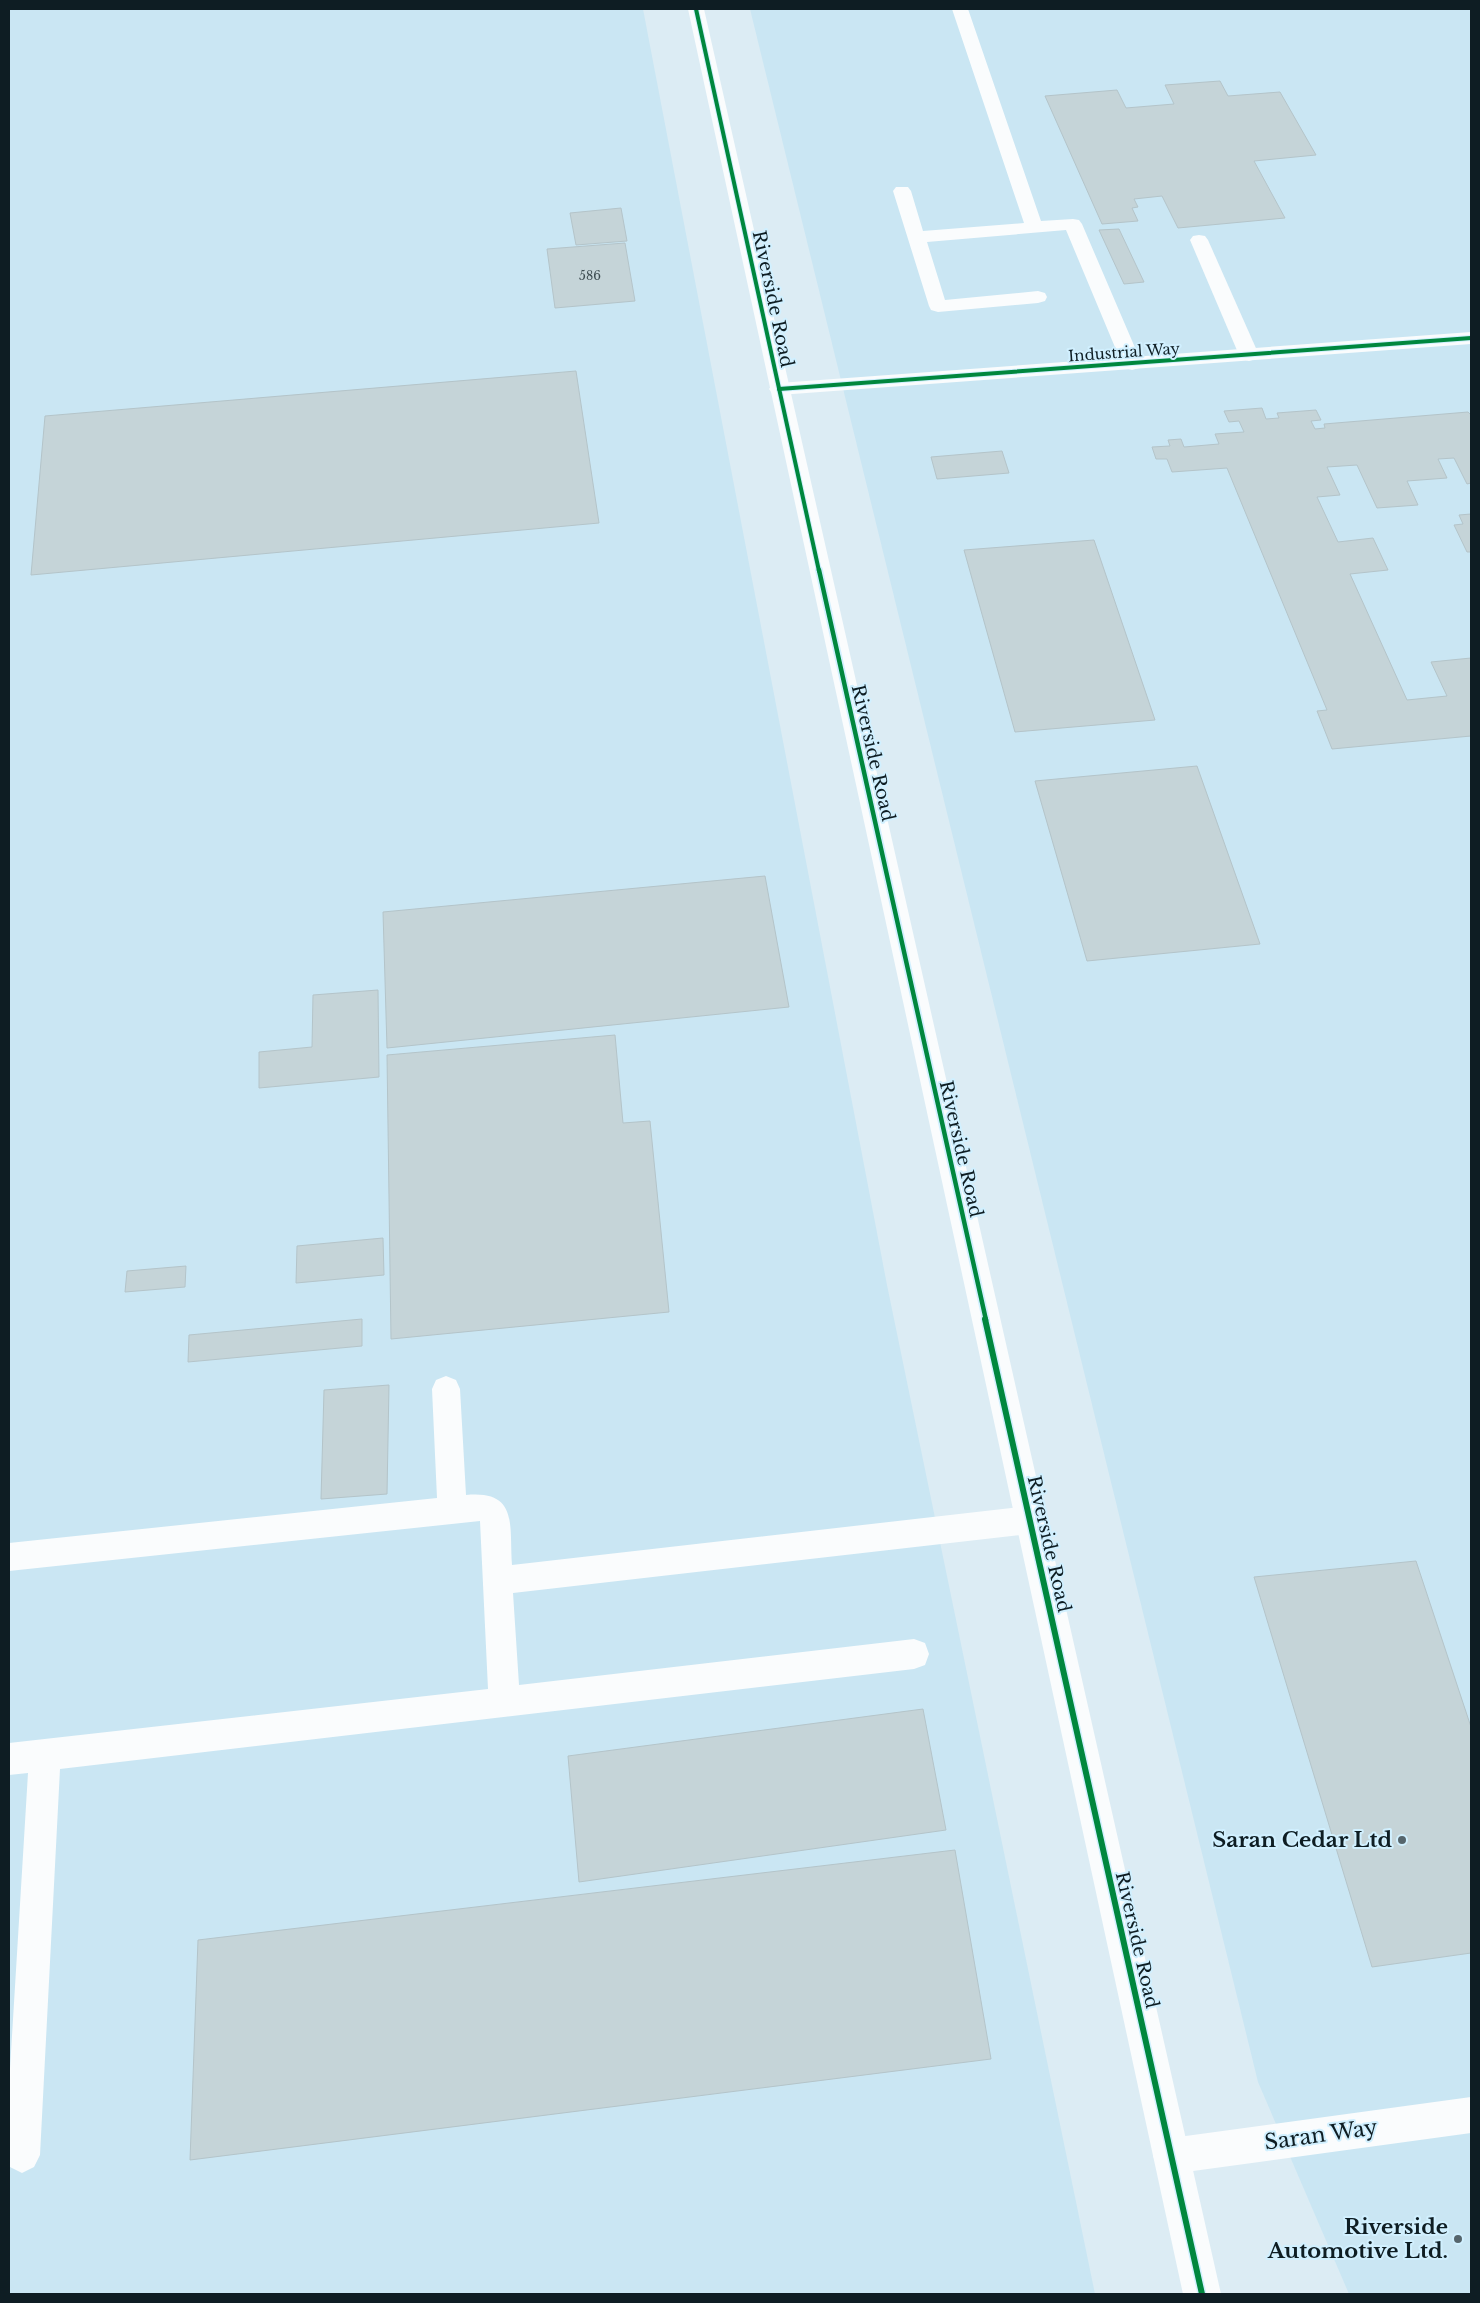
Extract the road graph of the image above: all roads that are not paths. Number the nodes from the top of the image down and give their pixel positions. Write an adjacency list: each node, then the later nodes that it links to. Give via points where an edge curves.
1 (696, 9): 11 (street, Riverside Road)
2 (960, 9): 4 (lane)
3 (902, 191): 5 (lane)
4 (1034, 227): 5 (lane); 10 (lane, via 1073,224)
5 (916, 237): 7 (lane, via 938,306)
6 (1199, 240): 9 (lane)
7 (1038, 298)
8 (1471, 338): 9 (street, Industrial Way)
9 (1249, 355): 10 (street, Industrial Way)
10 (1132, 364): 11 (street, Industrial Way)
11 (779, 389): 14 (street, Riverside Road)
12 (446, 1389): 13 (lane)
13 (452, 1511): 15 (lane); 16 (lane, via 484,1507 494,1514)
14 (1030, 1520): 16 (lane); 23 (street, Riverside Road)
15 (9, 1558)
16 (497, 1581): 18 (lane)
17 (914, 1654): 18 (lane)
18 (504, 1702): 19 (lane)
19 (45, 1755): 20 (lane); 22 (lane)
20 (9, 1759)
21 (1471, 2115): 23 (street, Saran Way)
22 (22, 2156)
23 (1171, 2156): 24 (street, Riverside Road)
24 (1202, 2294)

